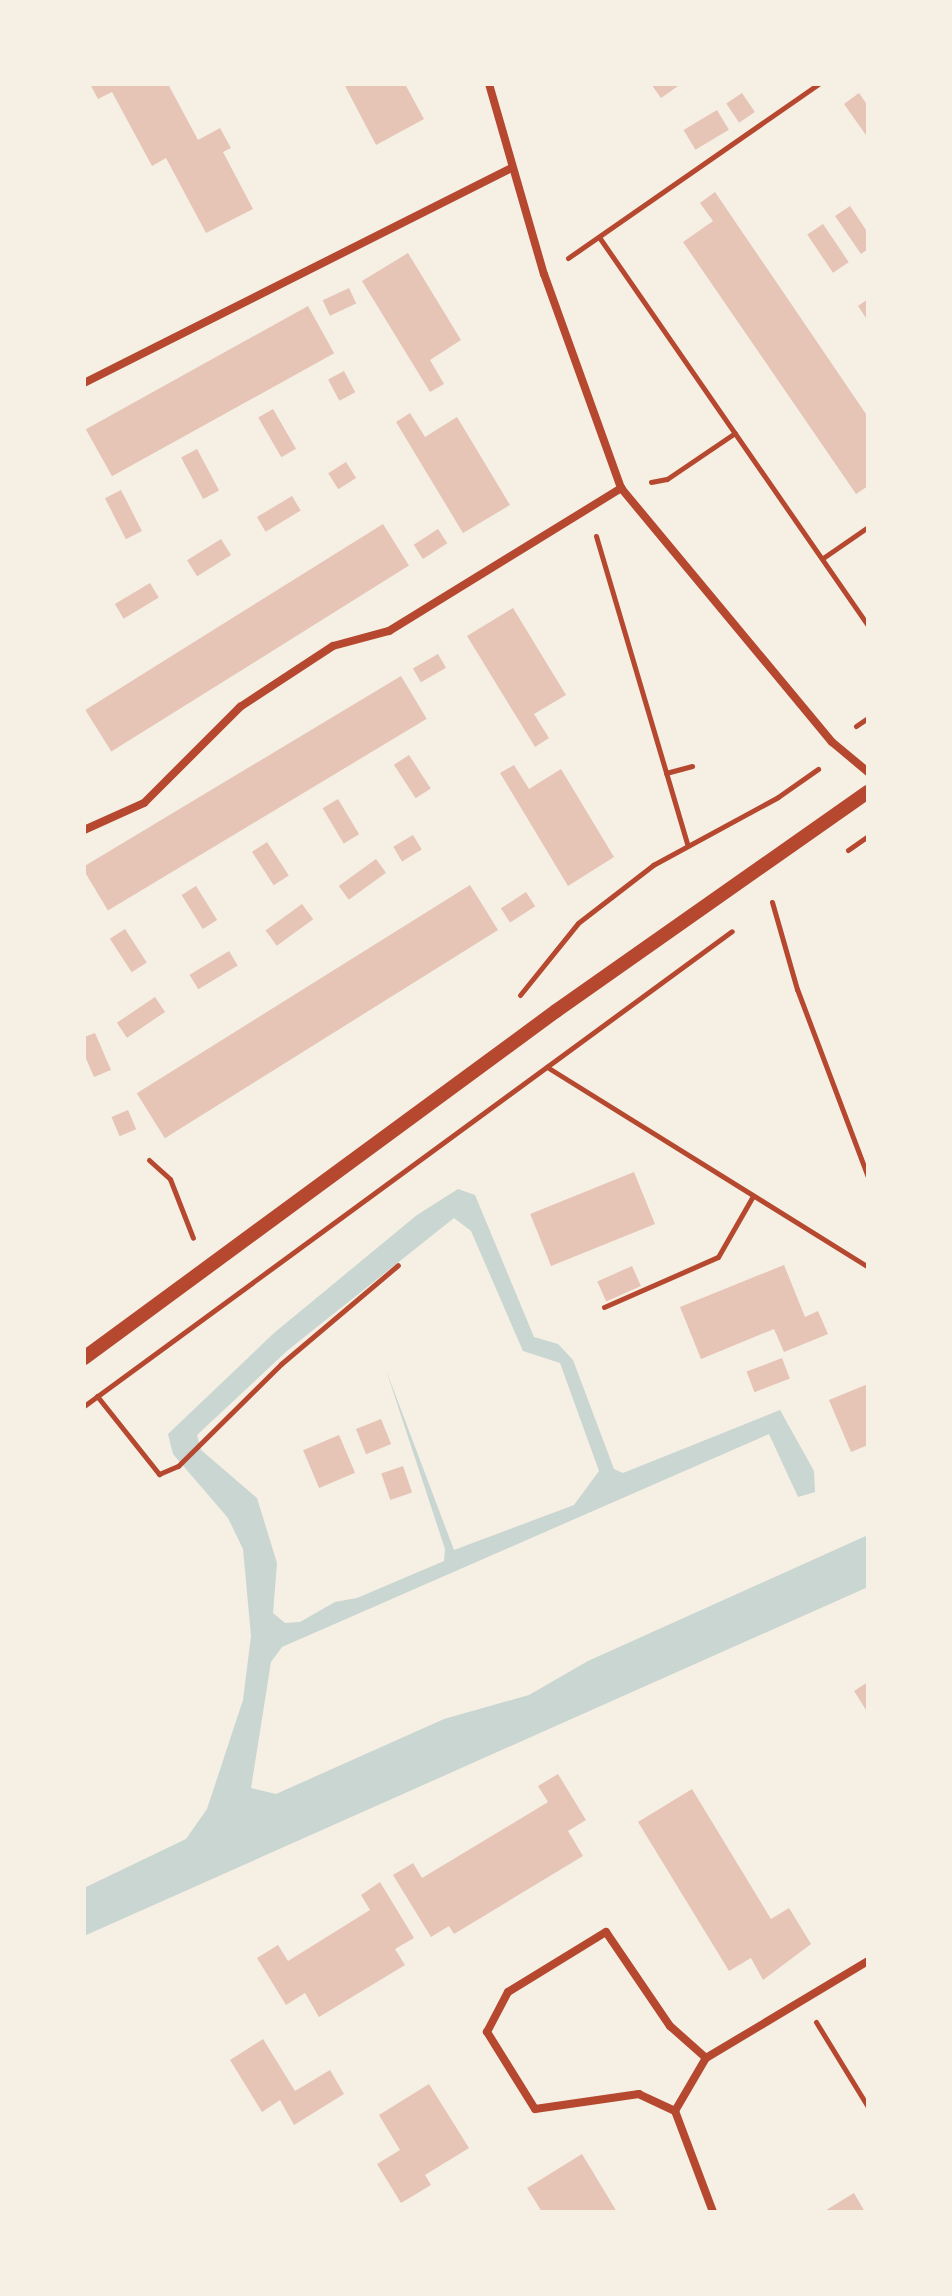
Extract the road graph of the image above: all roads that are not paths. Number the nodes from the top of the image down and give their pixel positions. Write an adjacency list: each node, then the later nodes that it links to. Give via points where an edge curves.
1 (489, 84): 2 (street)
2 (512, 168): 3 (street); 4 (street)
3 (84, 383)
4 (621, 488): 5 (street, via 843,751); 7 (street, via 389,631 333,646 240,707 144,803)
5 (868, 772)
6 (868, 792): 8 (street, via 556,1011)
7 (84, 830)
8 (84, 1358)
9 (868, 1961): 10 (street)
10 (706, 2058): 11 (street); 11 (street, via 670,2026 606,1932 508,1992 487,2032 535,2109 639,2094)
11 (675, 2111): 12 (street)
12 (713, 2212)

